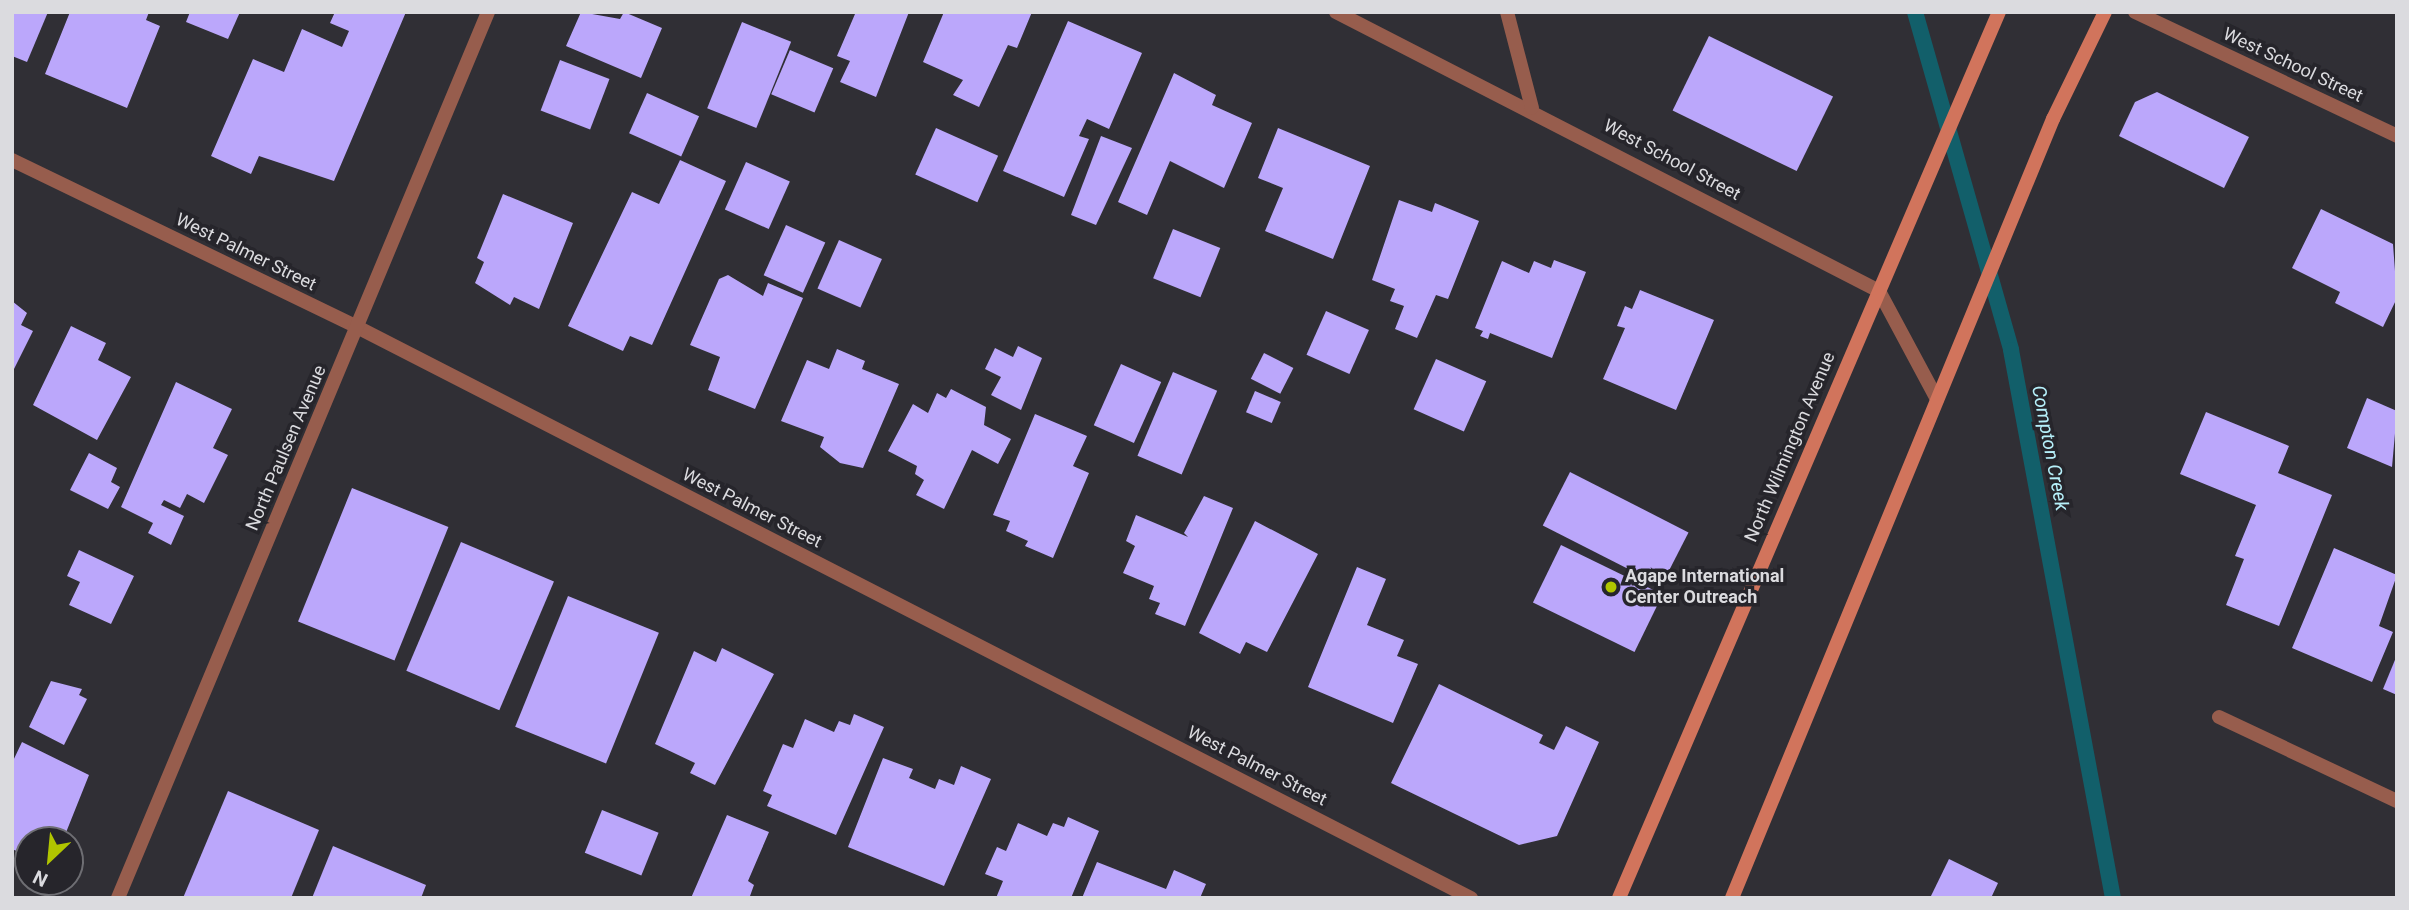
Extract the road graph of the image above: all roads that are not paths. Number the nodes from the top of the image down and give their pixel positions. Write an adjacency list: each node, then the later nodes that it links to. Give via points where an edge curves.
1 (488, 12): 11 (street, North Paulsen Avenue)
2 (1336, 12): 7 (street, West School Street)
3 (1507, 12): 7 (street)
4 (1999, 12): 10 (main road, North Wilmington Avenue)
5 (2105, 12): 12 (main road, via 2053,119)
6 (2135, 12): 8 (street, West School Street)
7 (1532, 108): 10 (street, West School Street)
8 (2397, 136)
9 (12, 160): 11 (street, West Palmer Street)
10 (1879, 290): 12 (street); 17 (main road, North Wilmington Avenue)
11 (357, 327): 15 (street, North Paulsen Avenue); 16 (street, West Palmer Street)
12 (1937, 399): 18 (main road)
13 (2219, 717): 14 (street)
14 (2397, 801)
15 (118, 898)
16 (1471, 898)
17 (1619, 898)
18 (1732, 898)

